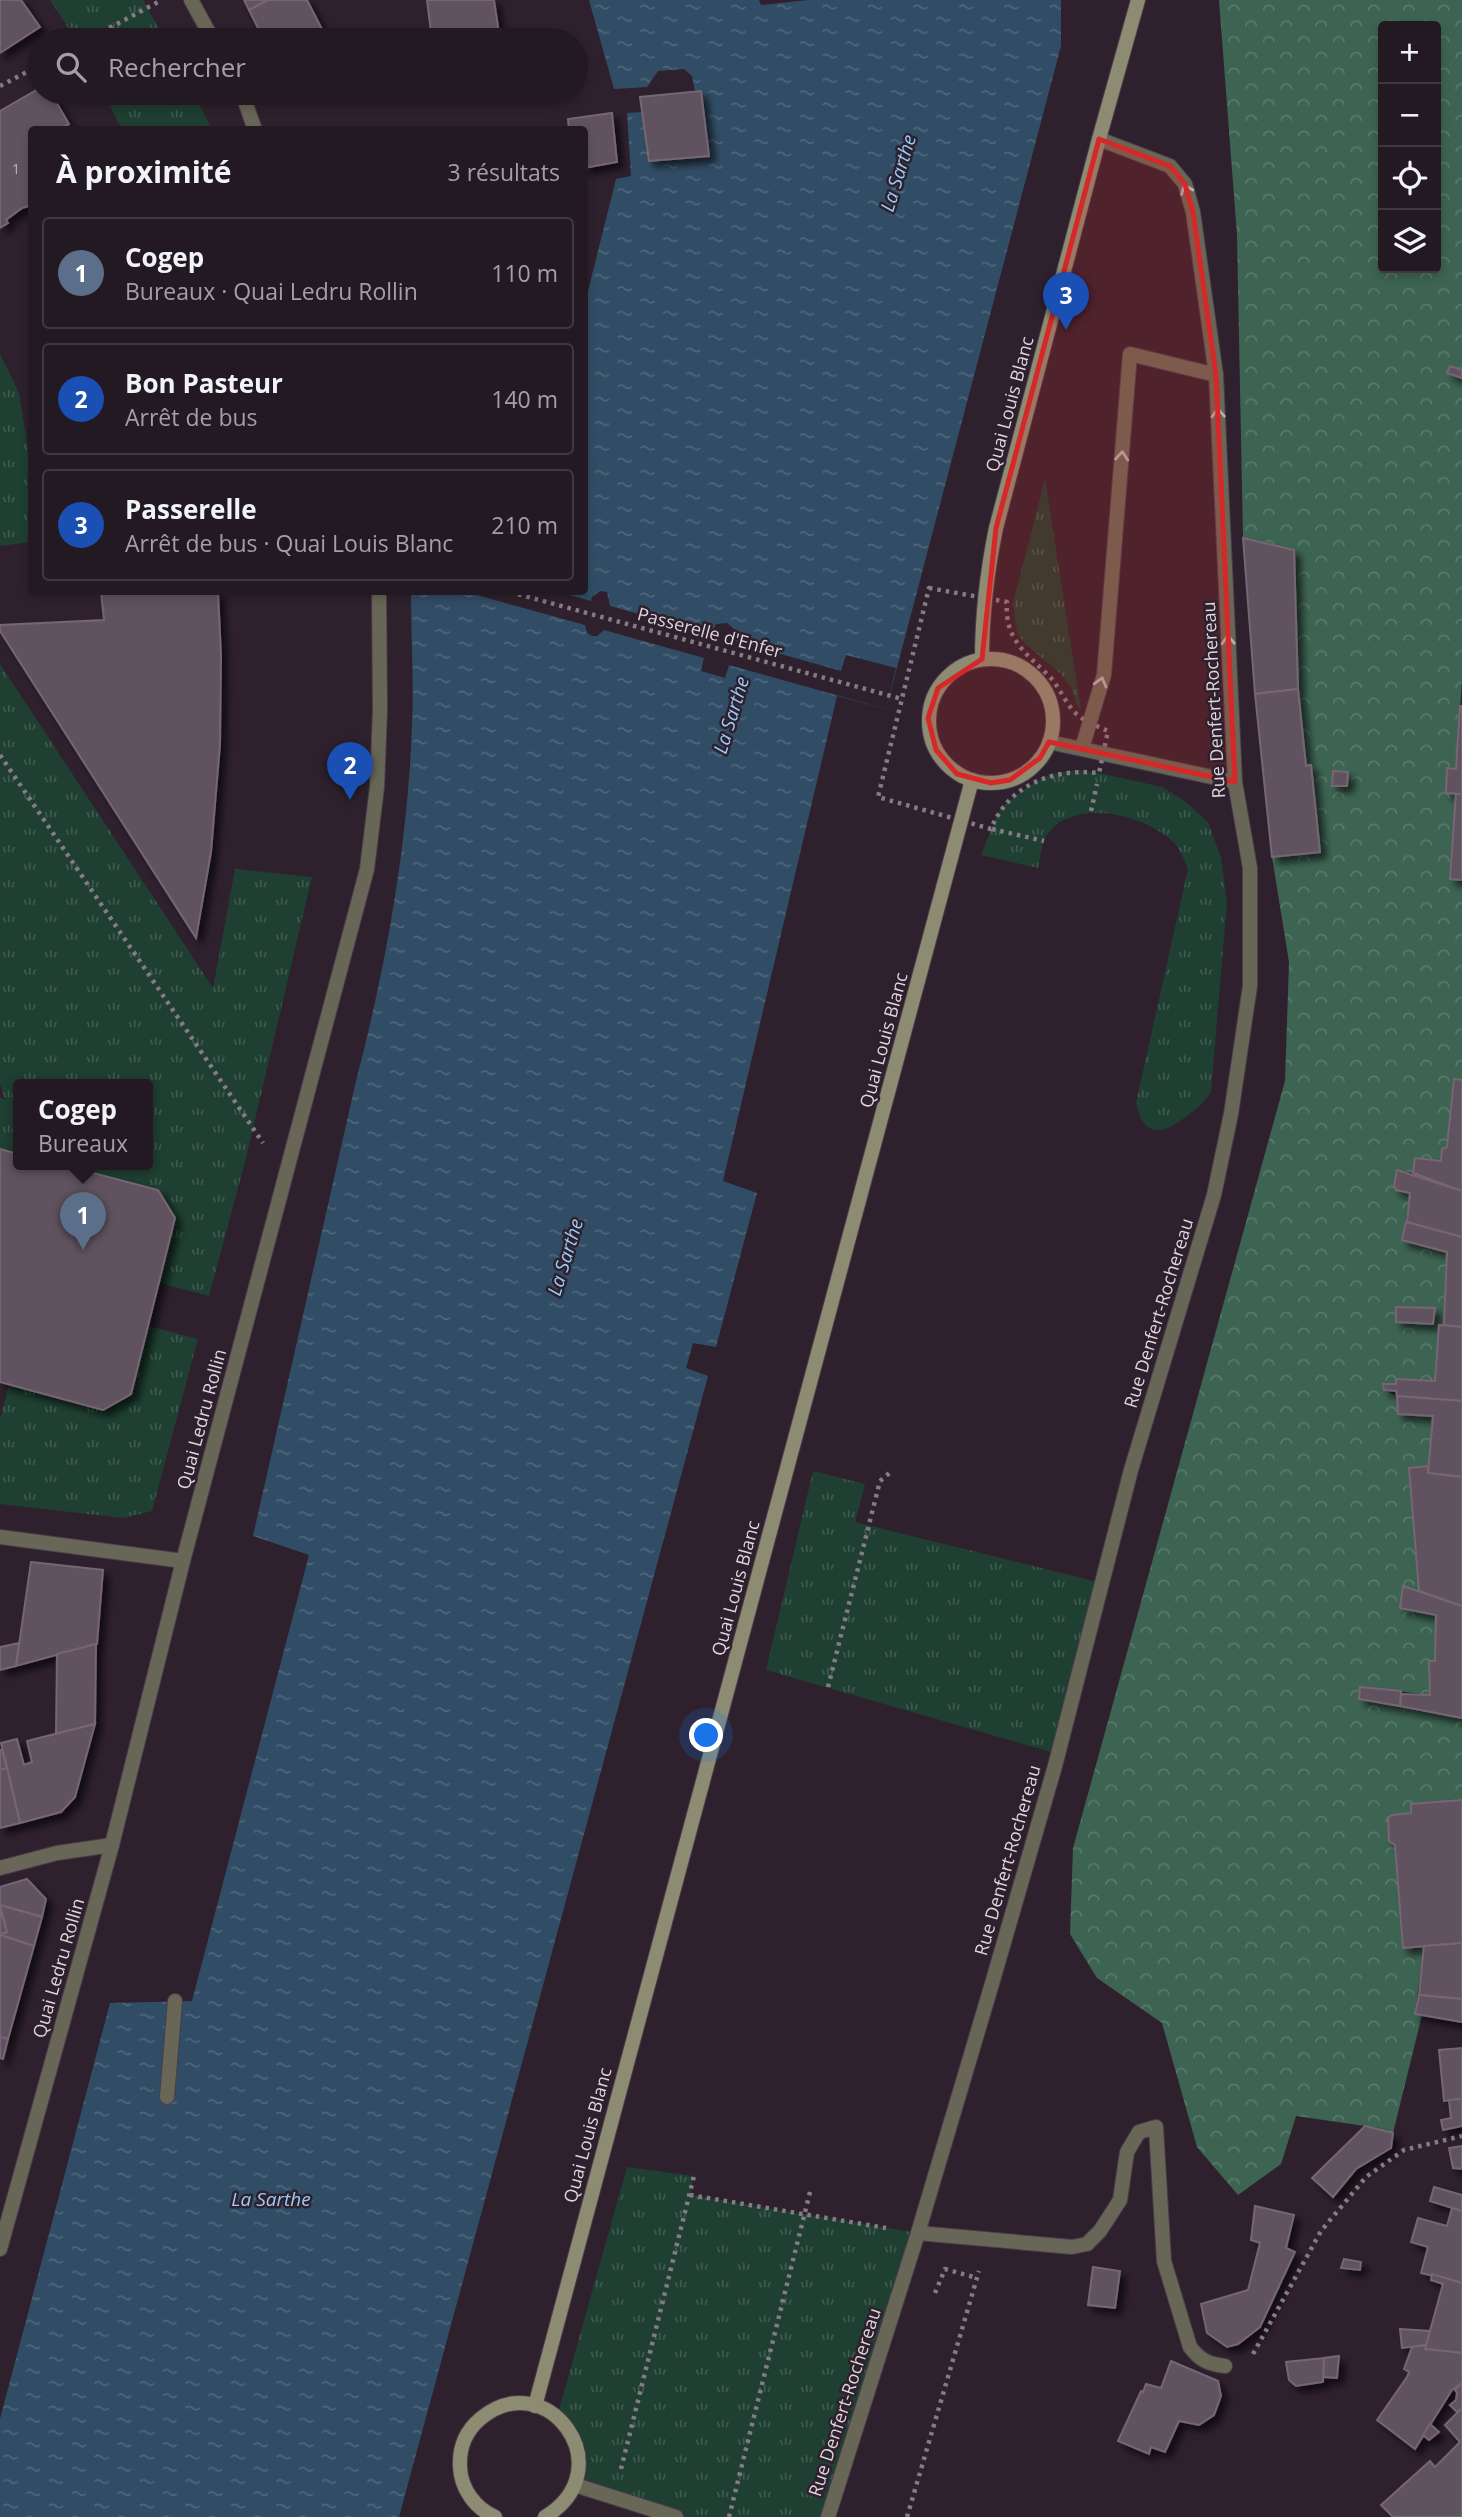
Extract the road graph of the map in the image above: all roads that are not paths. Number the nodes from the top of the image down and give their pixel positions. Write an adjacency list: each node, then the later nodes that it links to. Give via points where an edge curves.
1 (191, 0): 3 (street)
2 (1138, 0): 6 (main road, Quai Louis Blanc)
3 (207, 28)
4 (246, 105): 5 (street)
5 (254, 126)
6 (1099, 139): 7 (street, Rue Denfert-Rochereau, one-way to 6, via 1196,228 1185,184 1170,166); 9 (main road, Quai Louis Blanc, via 996,528 984,599)
7 (1216, 375): 11 (street, one-way to 7, via 1104,675 1130,354); 13 (street, Rue Denfert-Rochereau, one-way to 7)
8 (379, 595): 15 (street, Quai Ledru Rollin, via 377,787 368,869)
9 (982, 659): 10 (main road, via 1010,662 1037,680 1052,709); 12 (main road, via 949,675 935,695 928,718 933,742 945,763)
10 (1049, 742): 11 (street); 12 (main road, via 1027,771 1010,780)
11 (1082, 748): 13 (street)
12 (972, 780): 23 (main road, Quai Louis Blanc)
13 (1235, 782): 20 (street, Rue Denfert-Rochereau, via 1250,867 1250,986 1231,1114 1213,1195 1131,1470 1055,1766)
14 (0, 1537): 15 (street)
15 (183, 1560): 16 (street, Quai Ledru Rollin)
16 (112, 1845): 17 (street); 21 (street, Quai Ledru Rollin)
17 (0, 1868)
18 (175, 2001): 19 (street)
19 (167, 2097)
20 (918, 2233): 22 (street, via 1072,2247 1087,2244 1119,2200 1127,2152 1139,2132 1156,2127 1164,2261 1190,2347 1199,2358); 28 (street, Rue Denfert-Rochereau)
21 (0, 2249)
22 (1224, 2366)
23 (535, 2406): 24 (main road, via 557,2417 572,2434 579,2461); 25 (main road, via 496,2408 475,2423 462,2446 464,2485 479,2507)
24 (575, 2485): 26 (main road); 27 (street)
25 (495, 2517)
26 (545, 2517)
27 (676, 2517)
28 (828, 2517)

